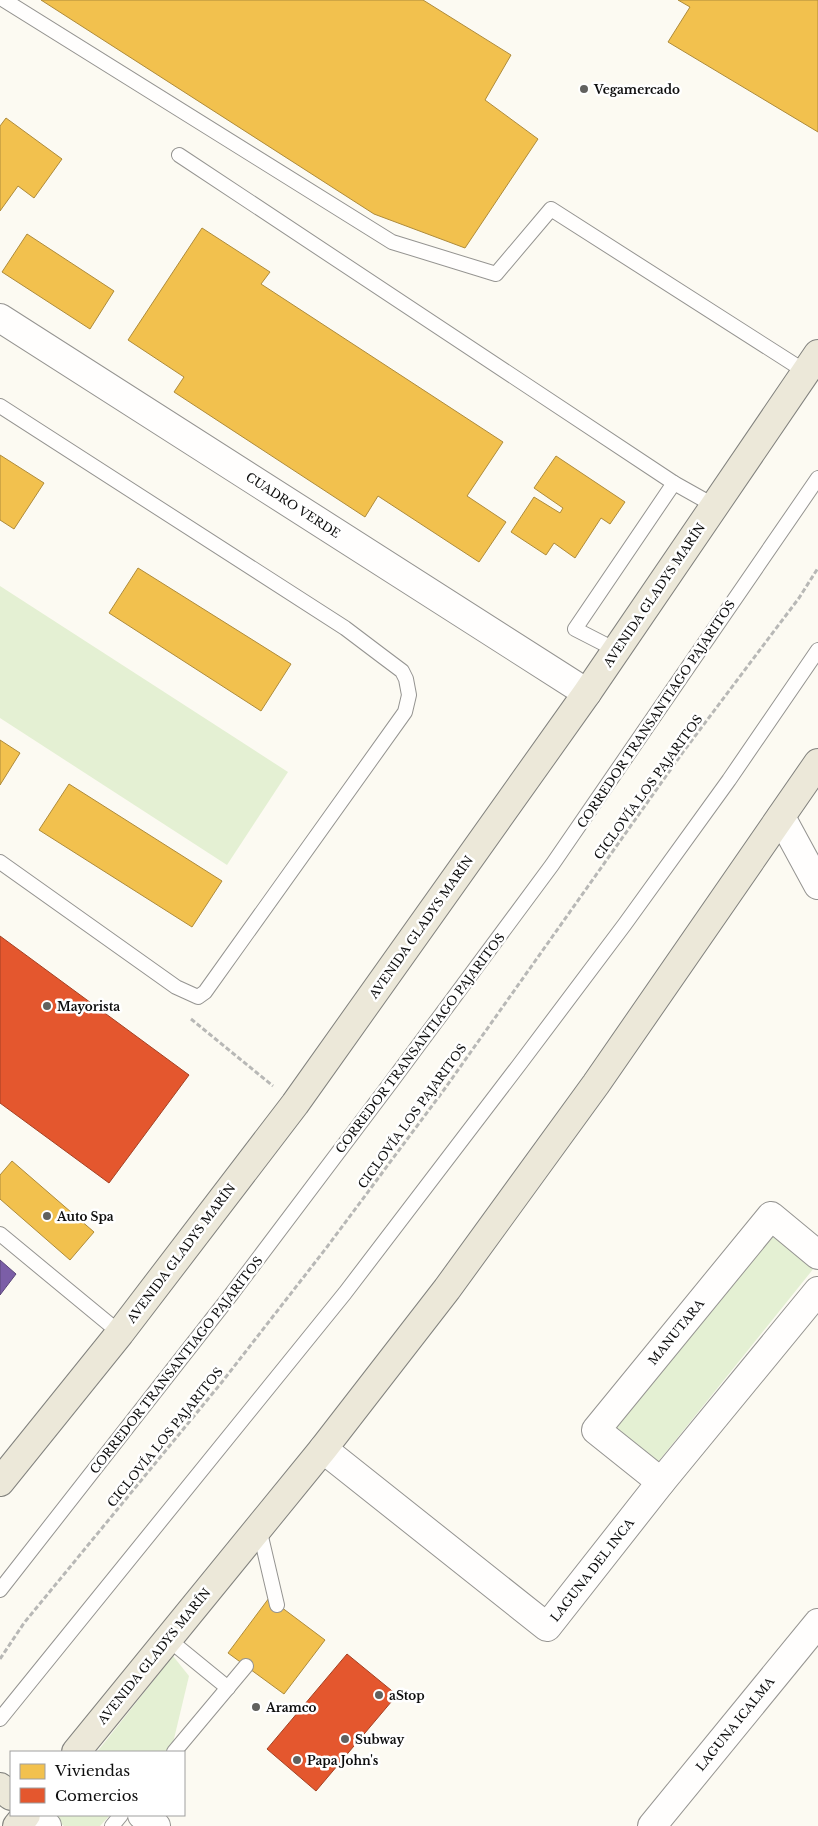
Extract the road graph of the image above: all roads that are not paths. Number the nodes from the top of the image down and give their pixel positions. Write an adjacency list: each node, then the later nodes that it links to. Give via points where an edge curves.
1 (4, 0): 4 (lane, via 392,242 496,274 551,210)
2 (179, 155): 7 (lane)
3 (0, 318): 11 (street, CUADRO VERDE)
4 (812, 363): 8 (main road, AVENIDA GLADYS MARÍN)
5 (0, 406): 14 (lane, via 345,628 402,671 409,695 405,712 205,992 198,997 176,987)
6 (818, 478): 24 (lane, CORREDOR TRANSANTIAGO PAJARITOS, via 552,865 248,1272)
7 (674, 483): 8 (lane); 9 (lane, via 575,629)
8 (715, 506): 9 (main road, AVENIDA GLADYS MARÍN)
9 (616, 650): 11 (main road, AVENIDA GLADYS MARÍN)
10 (818, 650): 30 (lane, via 625,924 357,1278)
11 (587, 693): 19 (main road, AVENIDA GLADYS MARÍN, via 295,1104)
12 (818, 763): 13 (main road, AVENIDA GLADYS MARÍN)
13 (781, 817): 15 (street); 20 (main road, AVENIDA GLADYS MARÍN, via 526,1182 447,1290)
14 (0, 862)
15 (818, 885)
16 (0, 1234): 19 (lane)
17 (818, 1255): 22 (street, MANUTARA, via 771,1216 596,1430)
18 (818, 1291): 22 (street, LAGUNA DEL INCA)
19 (120, 1333): 21 (main road, AVENIDA GLADYS MARÍN)
20 (322, 1449): 22 (street, LAGUNA DEL INCA, via 547,1627); 23 (main road, AVENIDA GLADYS MARÍN)
21 (0, 1482)
22 (661, 1482)
23 (259, 1528): 25 (lane); 27 (main road, AVENIDA GLADYS MARÍN)
24 (0, 1590)
25 (277, 1605)
26 (818, 1623): 43 (street, LAGUNA ICALMA)
27 (168, 1639): 29 (lane); 31 (main road, AVENIDA GLADYS MARÍN)
28 (246, 1666): 29 (lane)
29 (228, 1688): 32 (lane)
30 (0, 1719)
31 (77, 1751)
32 (175, 1751)
33 (0, 1787): 34 (main road)
34 (10, 1795)
35 (25, 1816): 39 (main road)
36 (34, 1816): 40 (street)
37 (120, 1816): 41 (lane)
38 (143, 1816): 42 (street)
39 (17, 1826)
40 (47, 1826)
41 (112, 1826)
42 (156, 1826)
43 (652, 1826)

